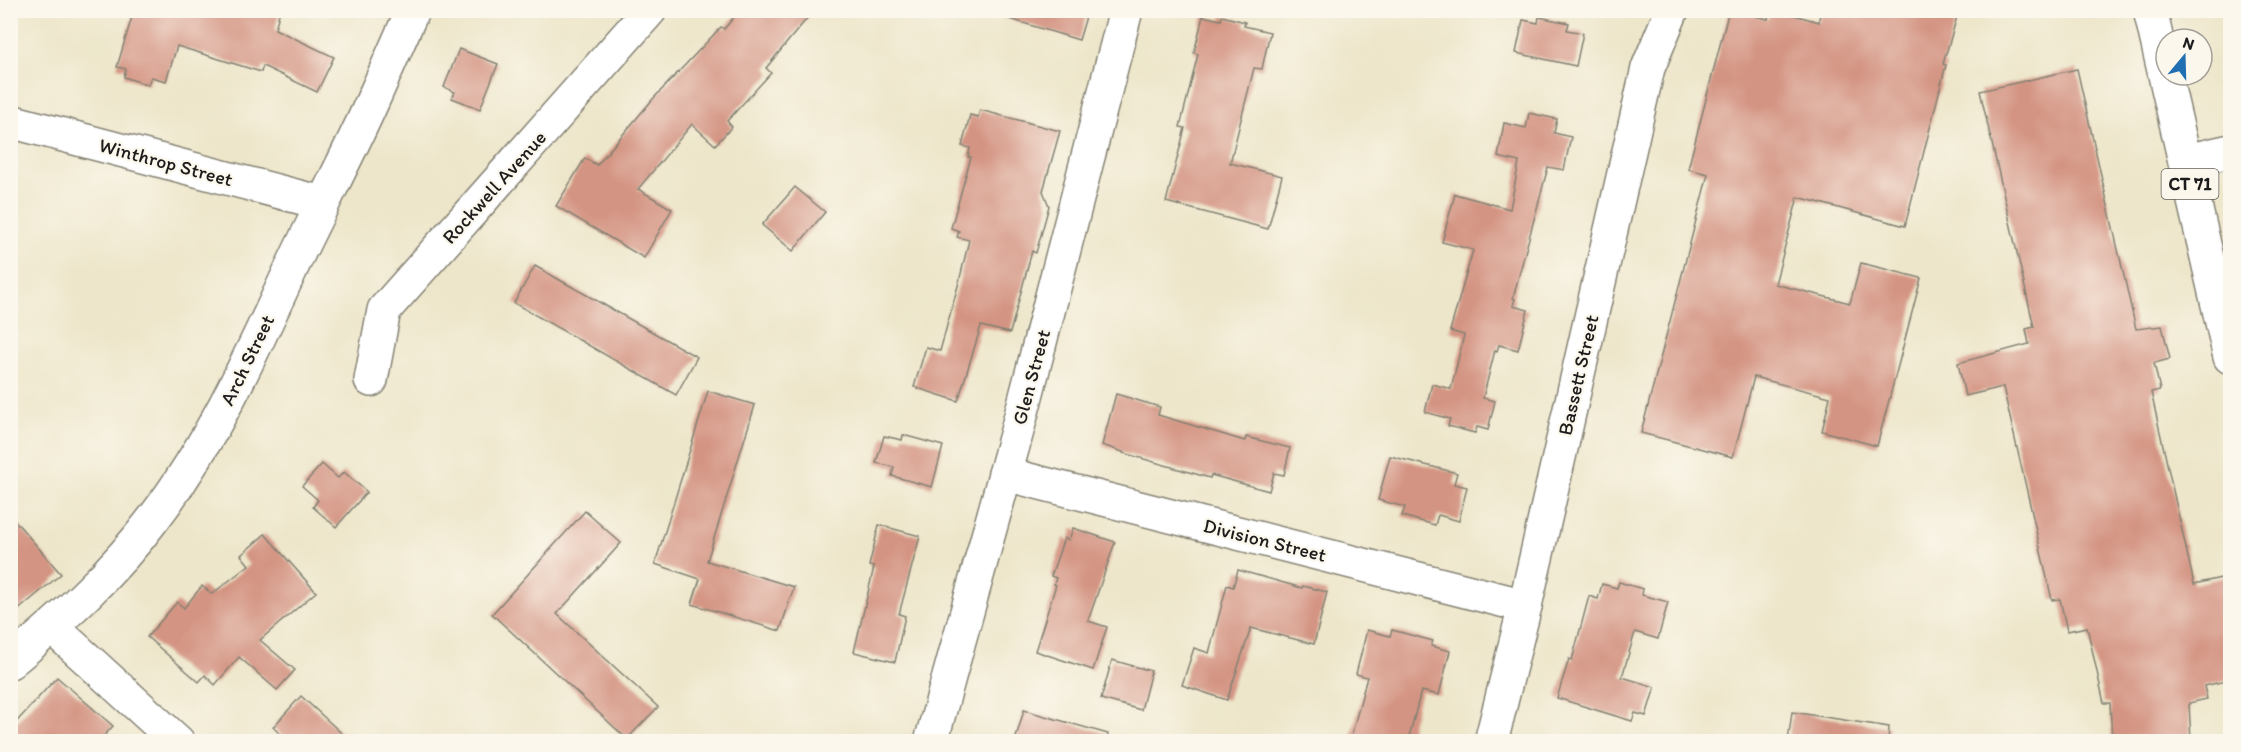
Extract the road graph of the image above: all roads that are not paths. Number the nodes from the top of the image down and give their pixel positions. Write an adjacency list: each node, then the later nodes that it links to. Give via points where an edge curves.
1 (413, 10): 9 (street, Arch Street)
2 (650, 10): 11 (street, Rockwell Avenue, via 384,310)
3 (1126, 10): 12 (street, Glen Street)
4 (1672, 10): 13 (street, Bassett Street, via 1648,68)
5 (2150, 10): 8 (street, CT 71)
6 (10, 121): 9 (street, Winthrop Street)
7 (2230, 151): 8 (street)
8 (2185, 161): 10 (street, CT 71)
9 (322, 203): 14 (street, Arch Street, via 239,378 190,467 126,553)
10 (2230, 357)
11 (370, 380)
12 (1005, 474): 13 (street, Division Street); 17 (street, Glen Street)
13 (1525, 606): 18 (street, Bassett Street)
14 (52, 627): 15 (street, Arch Street); 16 (street)
15 (10, 662)
16 (178, 741)
17 (931, 741)
18 (1491, 741)

